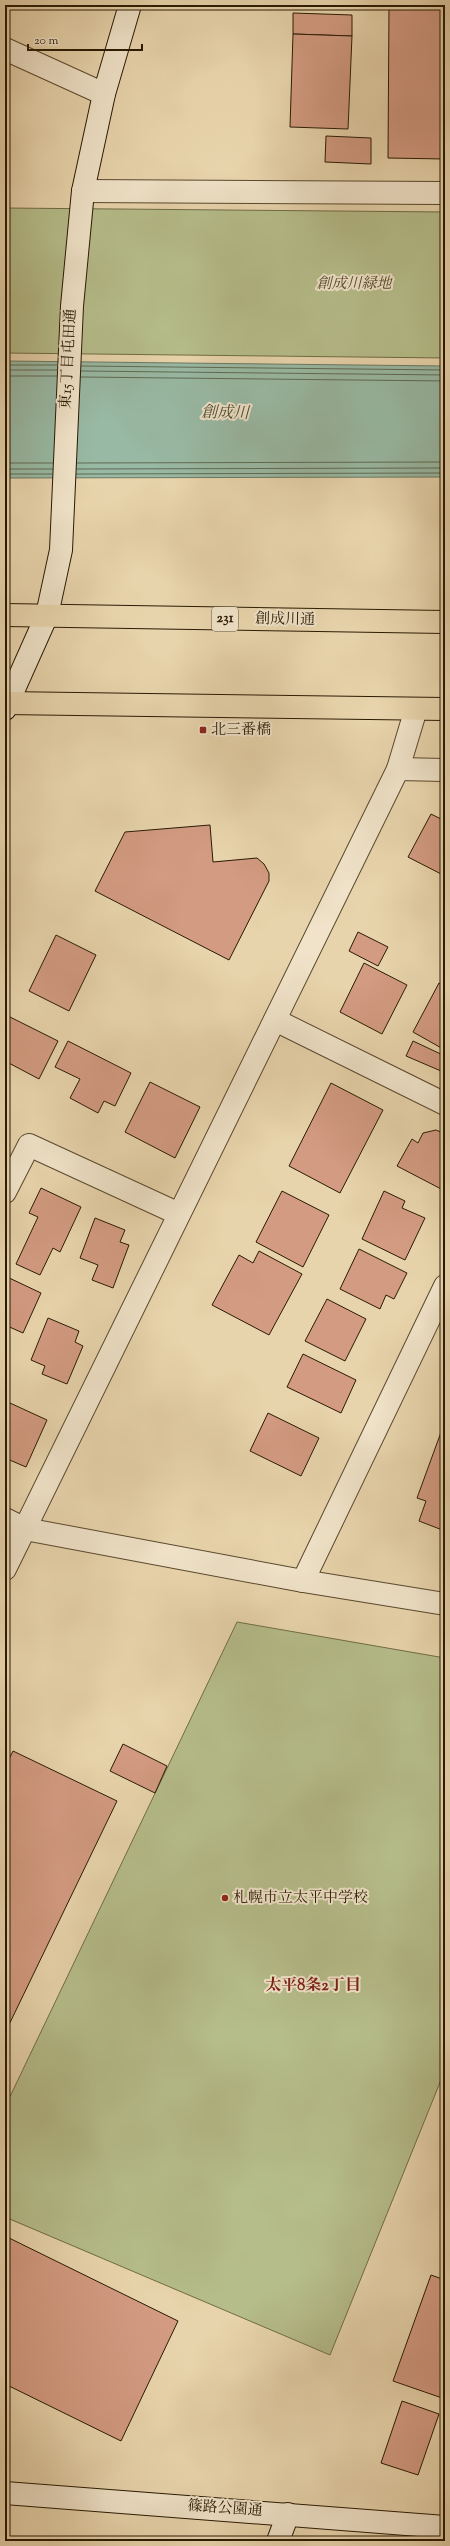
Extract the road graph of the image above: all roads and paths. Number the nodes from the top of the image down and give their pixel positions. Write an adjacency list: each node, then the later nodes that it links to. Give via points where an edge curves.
1 (130, 5): 3 (street, 東15丁目屯田通)
2 (5, 49): 3 (street)
3 (104, 94): 4 (street, 東15丁目屯田通)
4 (83, 191): 5 (street); 7 (street, 東15丁目屯田通, via 72,317 61,550)
5 (445, 193)
6 (5, 615): 7 (highway, 創成川通 / 231)
7 (46, 615): 8 (highway, 創成川通 / 231); 9 (street, 東15丁目屯田通)
8 (445, 622)
9 (6, 705): 10 (highway)
10 (416, 709): 11 (highway); 12 (street)
11 (445, 709)
12 (398, 769): 13 (street); 14 (street)
13 (445, 770)
14 (275, 1020): 15 (street); 17 (street)
15 (445, 1104)
16 (5, 1192): 17 (street, via 29,1145)
17 (179, 1214): 20 (street)
18 (445, 1286): 22 (street)
19 (5, 1520): 20 (street)
20 (25, 1529): 21 (street); 22 (street)
21 (5, 1569)
22 (303, 1581): 23 (street)
23 (445, 1604)
24 (5, 2493): 25 (street, 篠路公園通)
25 (288, 2514): 26 (street, 篠路公園通); 27 (street)
26 (445, 2527)
27 (278, 2541)

